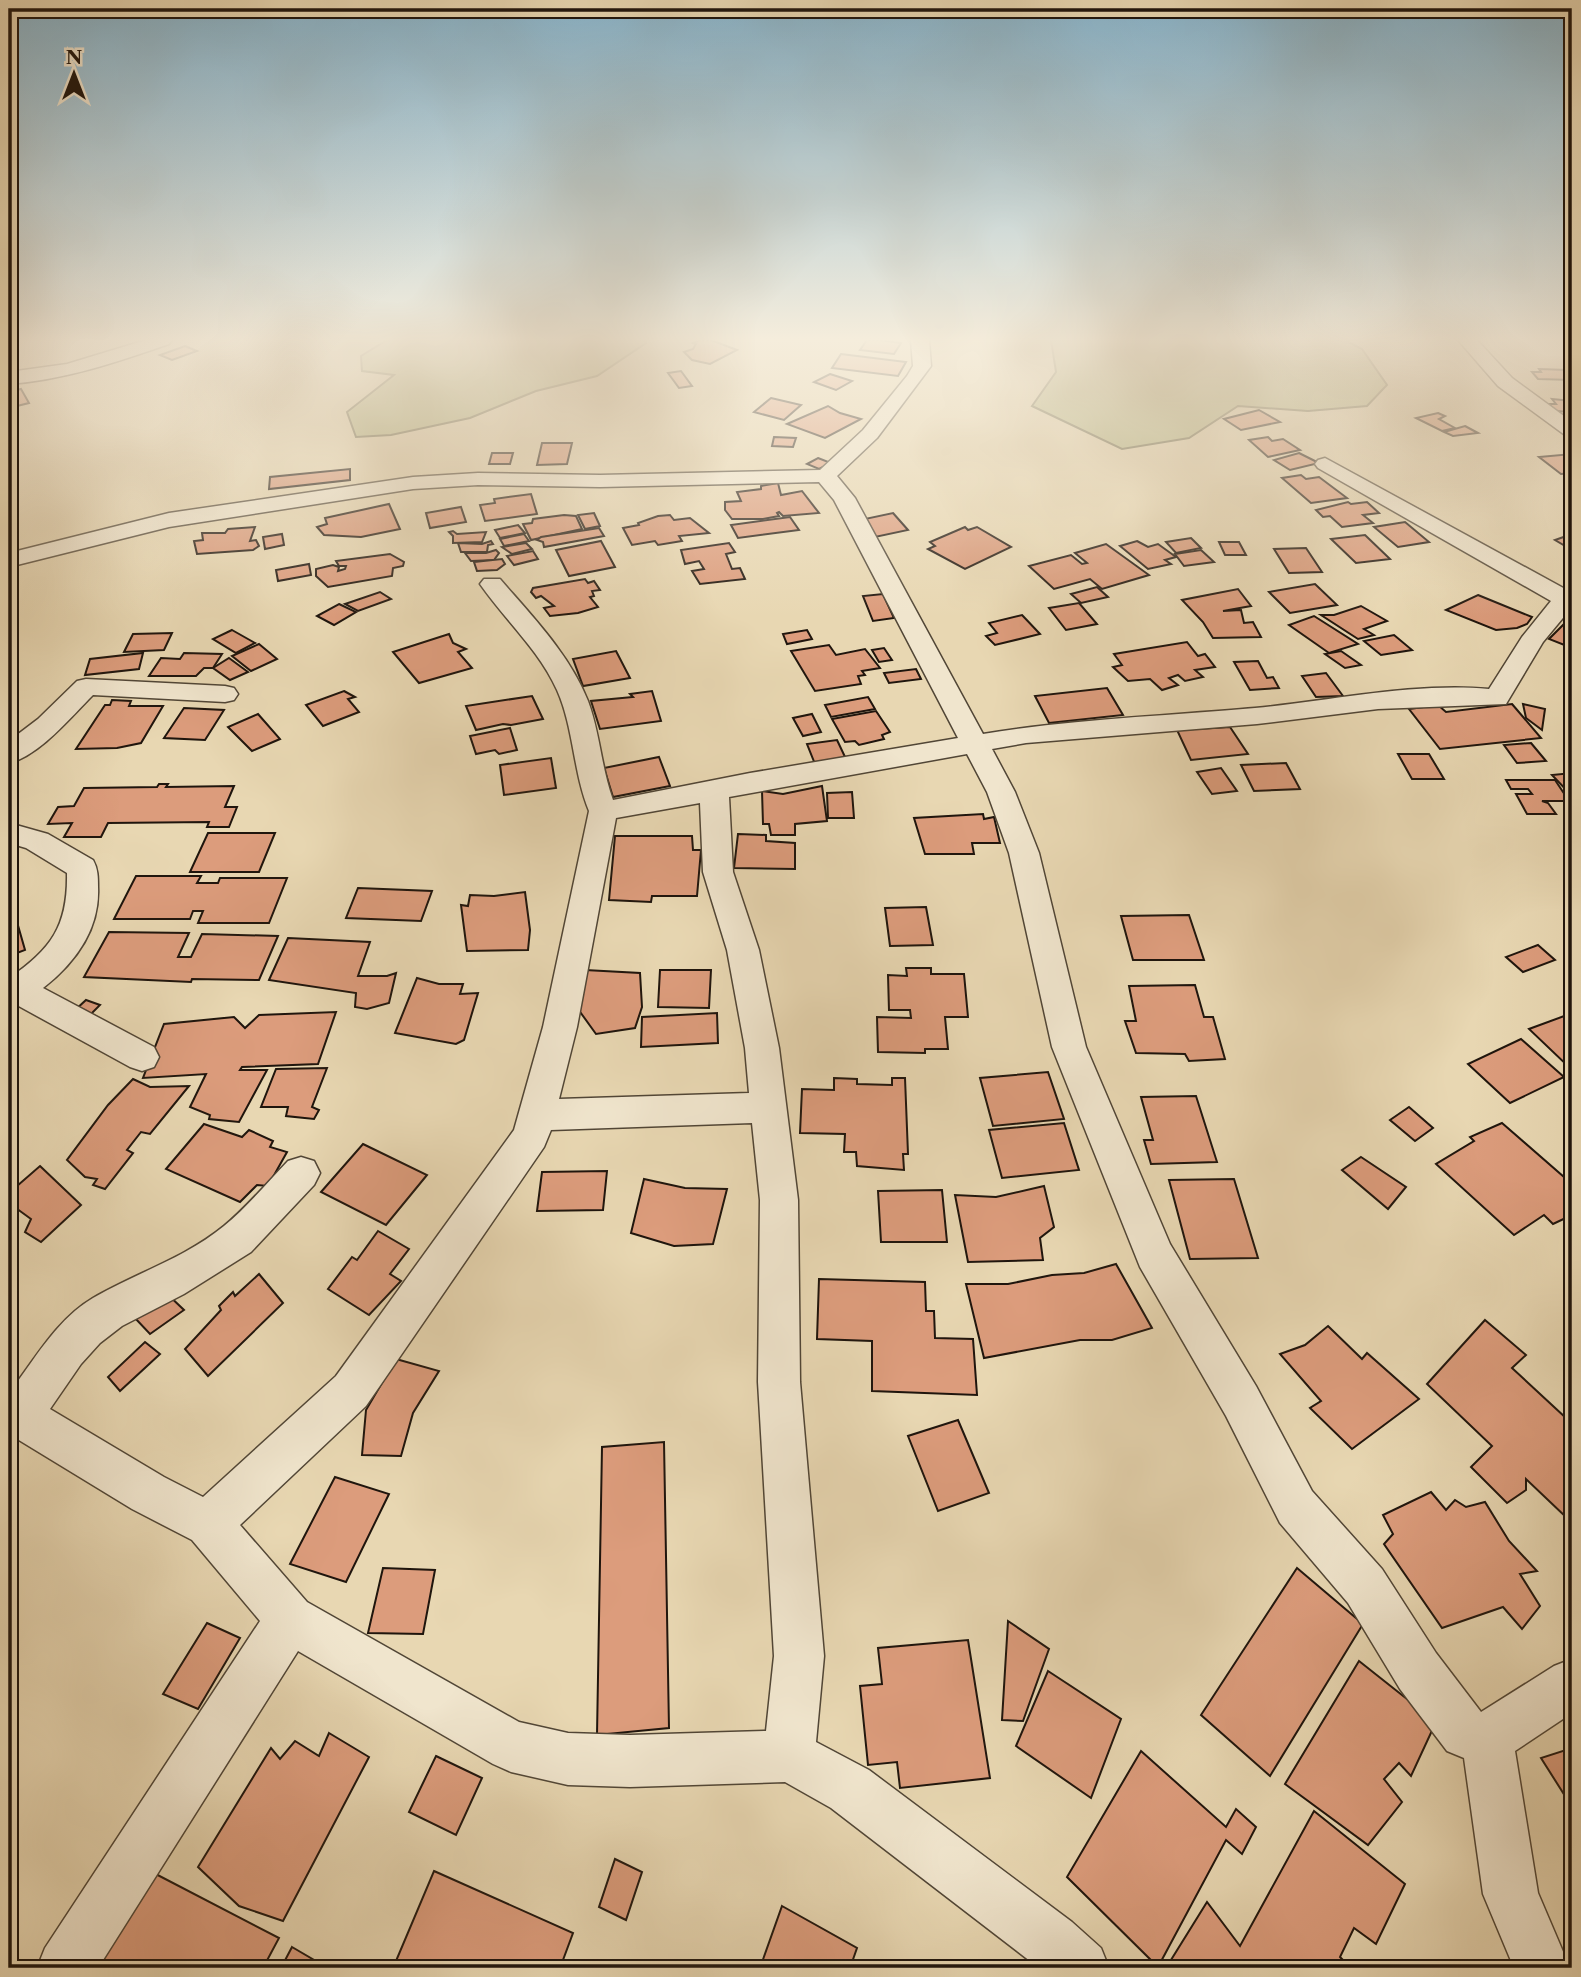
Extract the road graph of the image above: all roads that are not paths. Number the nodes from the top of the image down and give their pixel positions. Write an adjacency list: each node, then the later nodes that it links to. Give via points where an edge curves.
1 (871, 432): 3 (street)
2 (1325, 464): 6 (street)
3 (825, 476): 4 (street, via 413,483 169,520); 8 (street, via 844,498)
4 (9, 560)
5 (492, 584): 11 (street, via 546,651 575,700)
6 (1569, 598): 8 (street, via 1542,627 1497,698 1378,701)
7 (225, 694): 9 (street, via 86,687 48,725)
8 (975, 742): 10 (street); 22 (street, via 1001,792 1024,853 1069,1047 1154,1254 1241,1401 1296,1507 1365,1586 1418,1671 1465,1733)
9 (9, 754)
10 (714, 792): 11 (street); 15 (street, via 718,872 743,950 762,1048)
11 (603, 811): 16 (street)
12 (9, 832): 13 (street, via 37,841 82,868 82,908 66,946 27,984)
13 (12, 991): 14 (street)
14 (142, 1057)
15 (767, 1108): 16 (street); 23 (street, via 779,1200 779,1382 799,1656)
16 (537, 1115): 19 (street, via 531,1136 351,1391)
17 (300, 1173): 18 (street, via 237,1239 85,1329 27,1405)
18 (9, 1408): 19 (street)
19 (208, 1524): 20 (street)
20 (290, 1619): 23 (street, via 511,1746 568,1759); 24 (street)
21 (1572, 1685): 22 (street)
22 (1487, 1739): 26 (street, via 1511,1894)
23 (789, 1756): 25 (street, via 850,1789)
24 (65, 1968)
25 (1081, 1968)
26 (1542, 1968)

